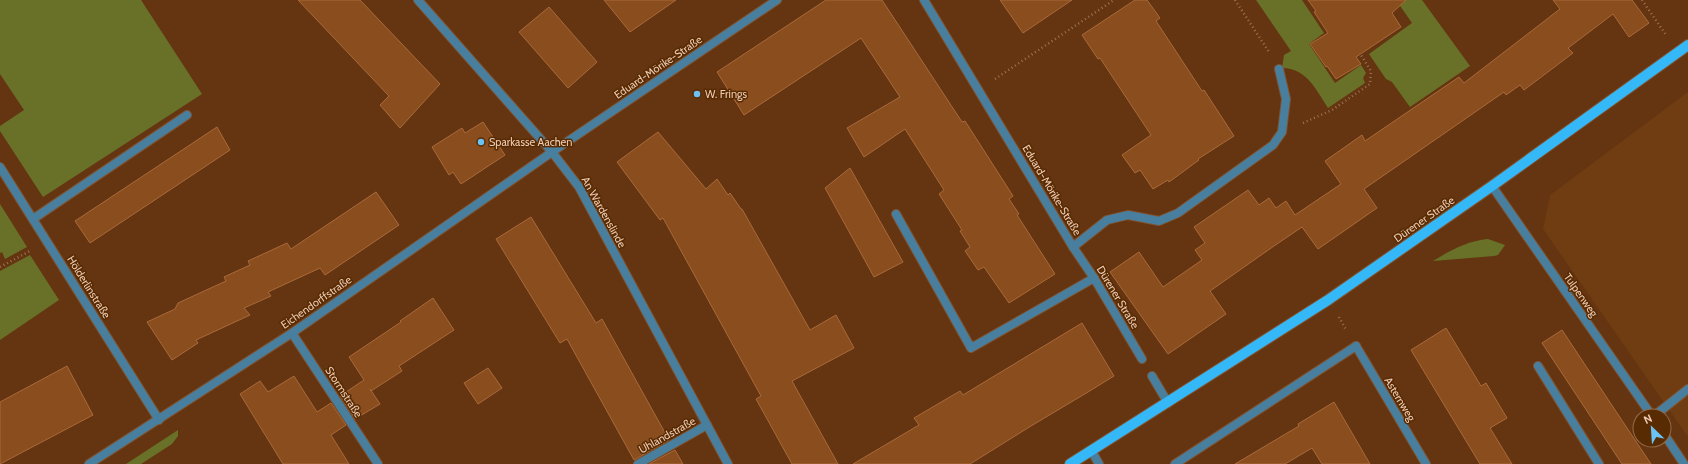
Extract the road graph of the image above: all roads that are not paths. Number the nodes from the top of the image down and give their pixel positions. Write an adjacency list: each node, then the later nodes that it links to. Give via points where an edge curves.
1 (418, 0): 7 (street, An Wardenslinde)
2 (777, 0): 7 (street, Eduard-Mörike-Straße)
3 (924, 0): 12 (street, Eduard-Mörike-Straße)
4 (1688, 45): 9 (main road, Dürener Straße)
5 (1279, 69): 12 (street, Eduard-Mörike-Straße, via 1286,99 1282,132 1273,145 1178,213 1159,221 1128,215 1107,220)
6 (187, 115): 11 (street)
7 (552, 152): 14 (street, Eichendorffstraße); 23 (street, An Wardenslinde, via 579,187)
8 (0, 167): 11 (street, Hölderlinstraße)
9 (1492, 186): 19 (main road, Dürener Straße, via 1328,300); 20 (street, Tulpenweg)
10 (896, 214): 13 (street, via 971,348)
11 (33, 219): 22 (street, Hölderlinstraße)
12 (1073, 247): 13 (street, Dürener Straße)
13 (1094, 278): 15 (street, Dürener Straße)
14 (292, 333): 22 (street, Eichendorffstraße); 27 (street, Stormstraße)
15 (1142, 359)
16 (1538, 366): 34 (street)
17 (1152, 376): 19 (street)
18 (1688, 388): 21 (street)
19 (1168, 403): 25 (main road, Dürener Straße)
20 (1647, 408)
21 (1663, 408)
22 (159, 420): 26 (street, Eichendorffstraße)
23 (707, 425): 28 (street, Uhlandstraße); 29 (street, An Wardenslinde)
24 (1672, 446): 35 (street)
25 (1091, 450): 30 (main road, Dürener Straße); 31 (street)
26 (89, 464)
27 (378, 464)
28 (638, 464)
29 (728, 464)
30 (1070, 464)
31 (1099, 464)
32 (1175, 464): 33 (street, Asternweg, via 1356,346)
33 (1426, 464)
34 (1599, 464)
35 (1684, 464)

